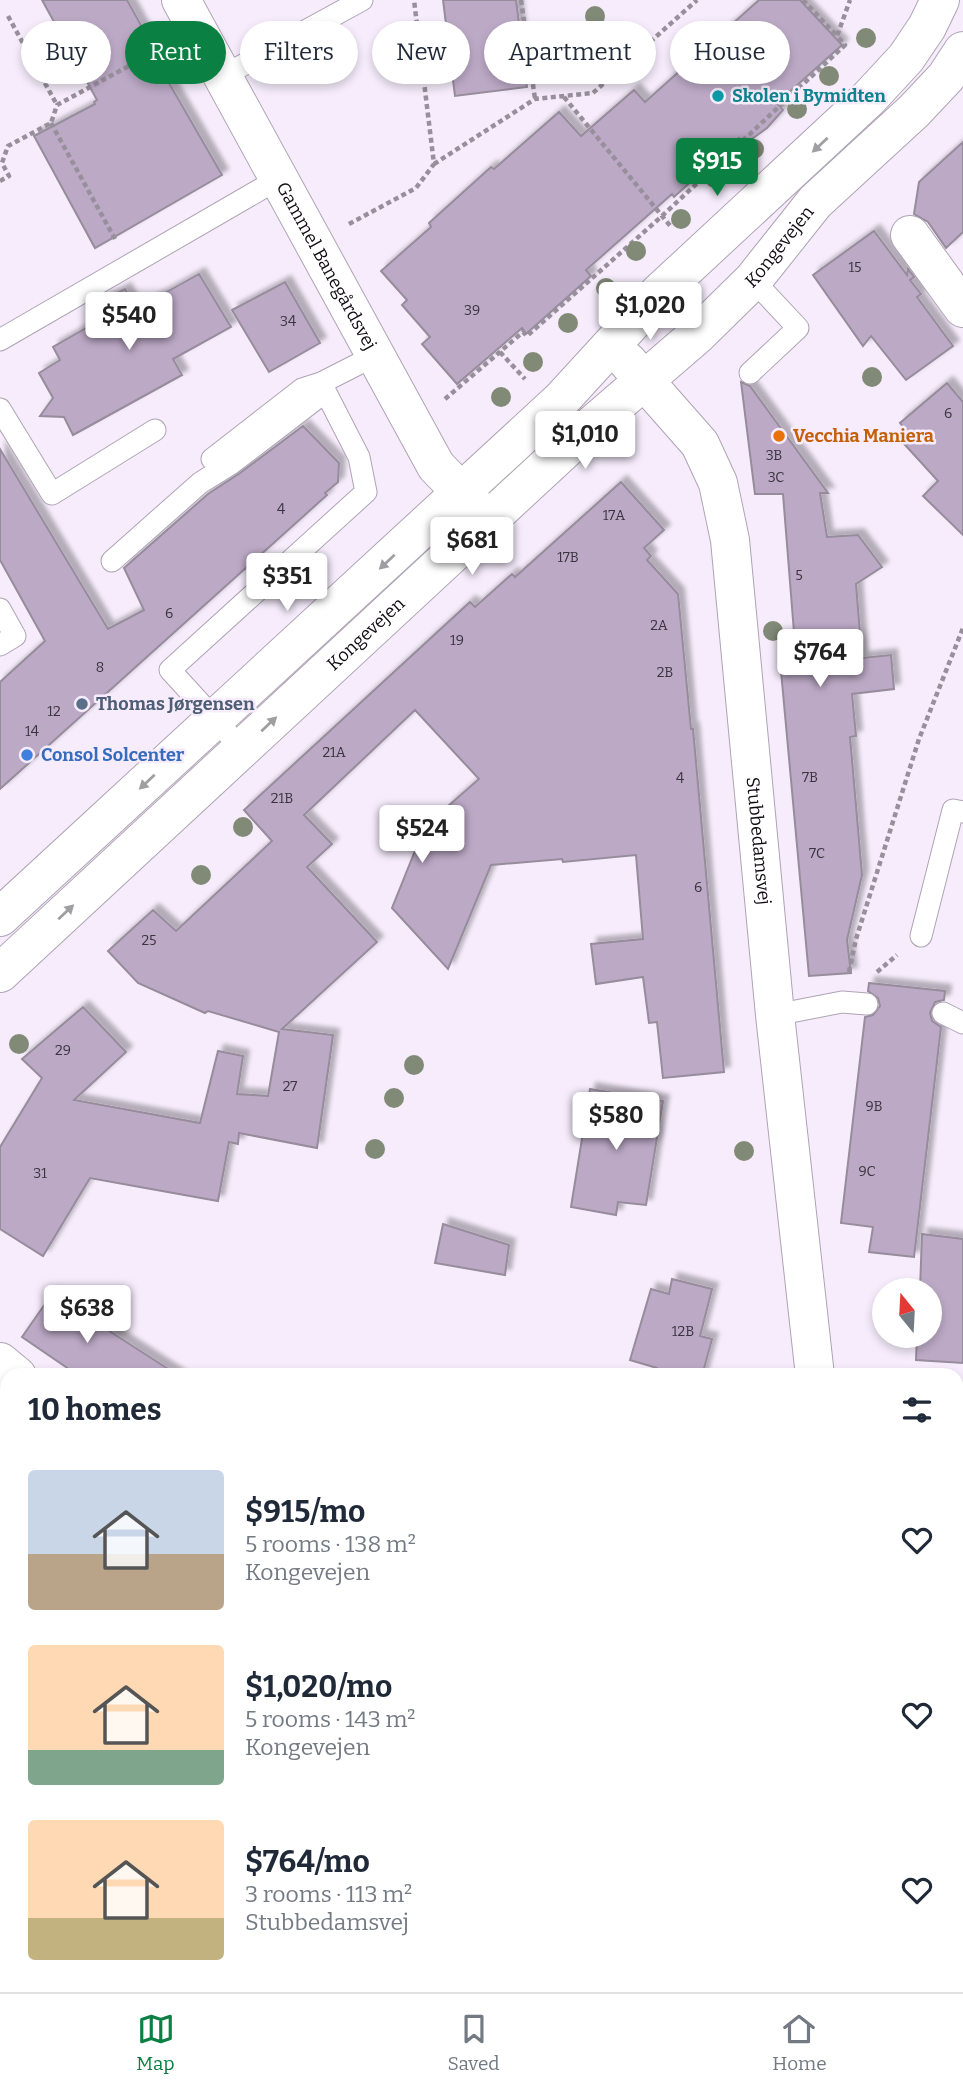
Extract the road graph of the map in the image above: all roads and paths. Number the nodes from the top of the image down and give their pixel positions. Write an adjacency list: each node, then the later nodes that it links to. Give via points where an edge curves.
1 (362, 0): 12 (lane)
2 (414, 0): 18 (path)
3 (521, 0): 15 (path)
4 (697, 0): 14 (path, via 593,93)
5 (803, 0): 10 (path)
6 (850, 0): 10 (path)
7 (940, 0): 25 (street, one-way to 25, via 906,58 869,98)
8 (189, 15): 16 (path)
9 (8, 16): 16 (path)
10 (837, 36): 21 (path, via 845,45)
11 (963, 51): 26 (street, Kongevejen, via 914,111 815,202)
12 (226, 74)
13 (226, 81): 19 (street, Gammel Banegårdsvej)
14 (563, 96): 15 (path); 21 (path)
15 (535, 99): 18 (path)
16 (57, 105): 17 (path)
17 (51, 123): 20 (path, via 8,146 2,163 9,176); 23 (path)
18 (434, 164): 24 (path, via 416,188)
19 (279, 178): 24 (street, Gammel Banegårdsvej); 28 (lane)
20 (0, 181)
21 (662, 216): 25 (path); 30 (path, via 527,336 523,332)
22 (910, 235): 27 (street)
23 (115, 239)
24 (315, 242): 31 (street, Gammel Banegårdsvej)
25 (696, 258): 29 (street)
26 (753, 280): 33 (lane, via 798,328); 34 (street, Kongevejen)
27 (963, 308)
28 (0, 340)
29 (611, 344): 34 (street, Stubbedamsvej); 40 (street, via 561,400)
30 (500, 352): 32 (path); 37 (path, via 454,393)
31 (376, 355): 35 (lane); 37 (street, Gammel Banegårdsvej)
32 (515, 368)
33 (750, 373)
34 (645, 380): 41 (street, Kongevejen); 55 (street, Stubbedamsvej, via 700,444 718,483 728,529)
35 (323, 387): 39 (lane, via 302,389); 42 (lane, via 232,463 200,483); 46 (lane, via 359,457 366,492 170,670)
36 (0, 409): 38 (lane, via 52,494)
37 (412, 420): 40 (street, Gammel Banegårdsvej, via 436,466)
38 (155, 430)
39 (212, 459)
40 (462, 492): 41 (street, Gammel Banegårdsvej); 46 (street, one-way to 46)
41 (488, 521): 47 (street, Kongevejen, one-way to 41)
42 (112, 561)
43 (0, 609): 45 (lane, via 15,636)
44 (963, 628): 52 (path, via 919,739 856,939)
45 (0, 645)
46 (215, 720): 47 (lane); 49 (street, one-way to 49)
47 (242, 749): 51 (street, Kongevejen, one-way to 47)
48 (963, 812): 50 (lane, via 953,810)
49 (0, 917)
50 (921, 936): 52 (path)
51 (5, 958)
52 (842, 1002): 53 (lane); 55 (lane)
53 (867, 1004)
54 (943, 1013): 56 (lane)
55 (775, 1015): 57 (street, Stubbedamsvej)
56 (963, 1023)
57 (814, 1368)

